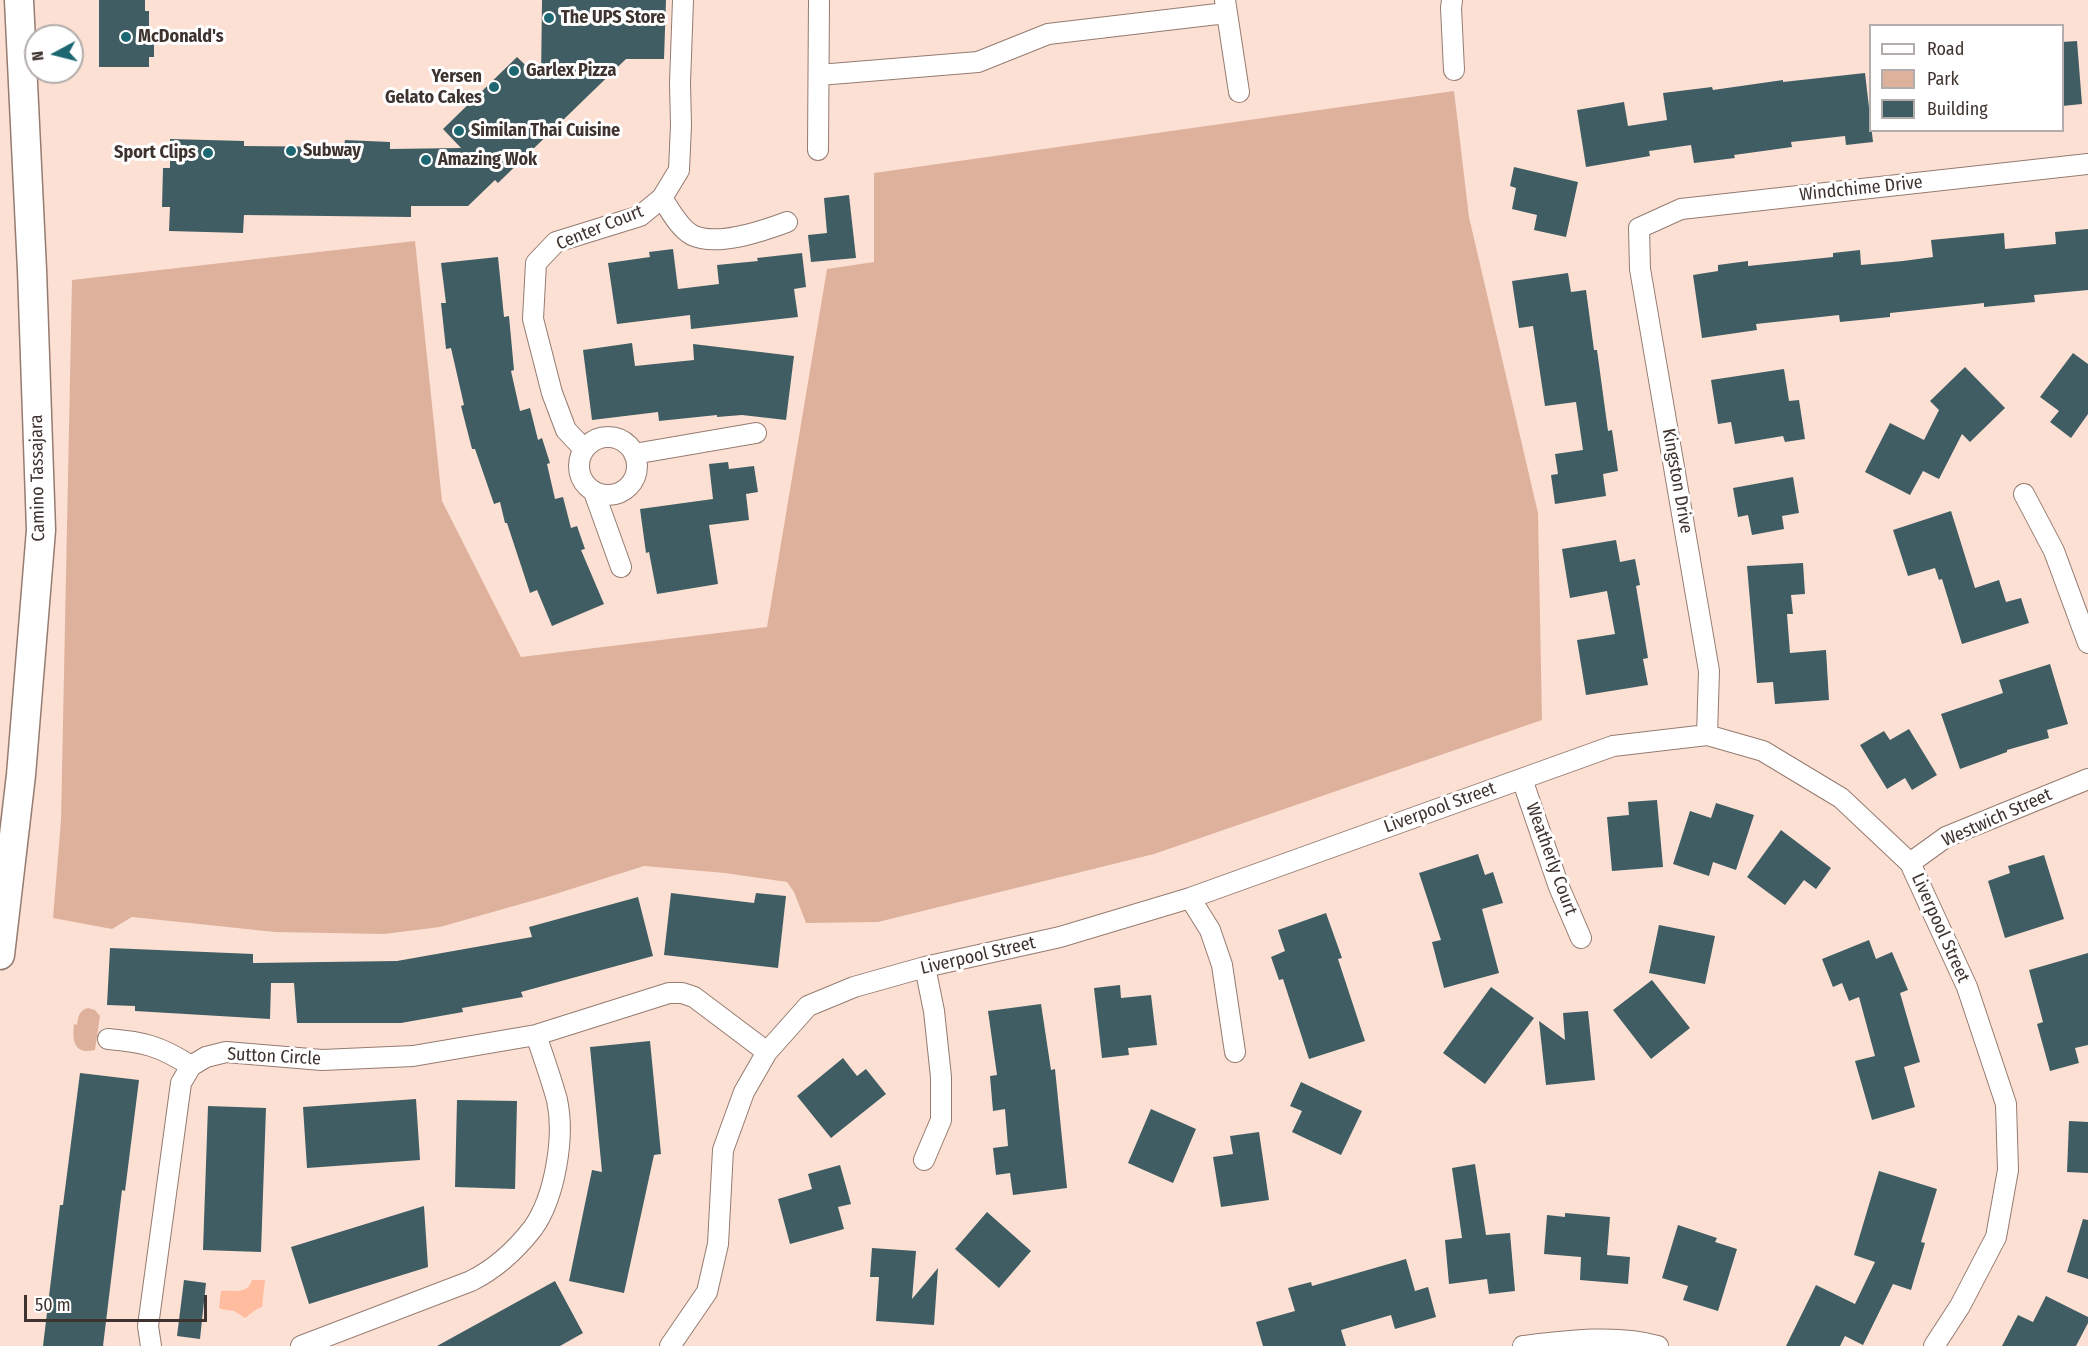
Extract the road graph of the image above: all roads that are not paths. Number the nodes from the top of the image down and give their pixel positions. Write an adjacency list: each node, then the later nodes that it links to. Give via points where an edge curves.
1 (19, 0): 27 (main road, Camino Tassajara, via 41,530 21,775)
2 (683, 0): 11 (street, Center Court, via 679,170)
3 (819, 0): 7 (street)
4 (1452, 0): 6 (street)
5 (1226, 6): 7 (street, via 1048,34 978,62); 8 (street)
6 (1454, 70)
7 (819, 75): 9 (street)
8 (1239, 93)
9 (818, 150)
10 (2088, 164): 13 (street, Windchime Drive, via 1681,209)
11 (662, 198): 12 (street, via 678,222 692,234 712,239 751,235); 15 (street, Center Court, via 640,216 556,242 536,263 533,319 549,383 566,430)
12 (787, 222)
13 (1639, 228): 21 (street, Kingston Drive, via 1640,268 1709,671)
14 (756, 434): 16 (street)
15 (584, 449): 16 (street, via 604,437 616,438); 17 (street, via 579,473)
16 (634, 454): 17 (street, via 637,466 627,488 617,494)
17 (594, 492): 19 (street)
18 (2024, 494): 20 (street, via 2054,551)
19 (621, 567)
20 (2088, 643)
21 (1707, 735): 22 (street, Liverpool Street, via 1613,746); 24 (street, Liverpool Street, via 1763,751 1841,798)
22 (1522, 779): 25 (street, Liverpool Street); 26 (street, Weatherly Court)
23 (2088, 779): 24 (street, Westwich Street, via 1946,837)
24 (1910, 863): 40 (street, Liverpool Street, via 1967,987 2006,1104 2008,1170 1996,1237)
25 (1190, 898): 28 (street, Liverpool Street, via 1060,938); 32 (street, via 1210,930 1222,965)
26 (1581, 938)
27 (0, 956)
28 (925, 967): 31 (street, Liverpool Street, via 854,987 808,1006); 34 (street, via 941,1077 941,1120)
29 (536, 1035): 31 (street, Sutton Circle, via 669,993 682,993 694,997); 33 (street, Sutton Circle, via 393,1058 322,1060 226,1052); 36 (street, via 557,1102 560,1134 558,1166 534,1227 487,1273)
30 (108, 1039): 33 (street, via 141,1042 169,1052)
31 (767, 1052): 37 (street, Liverpool Street, via 744,1092 723,1150 718,1244 707,1292)
32 (1235, 1052)
33 (191, 1066): 35 (street, via 181,1083 174,1130 148,1326)
34 (924, 1160)
35 (151, 1346)
36 (301, 1346)
37 (670, 1346)
38 (1523, 1346): 39 (street, via 1579,1339)
39 (1658, 1346)
40 (1934, 1346)

